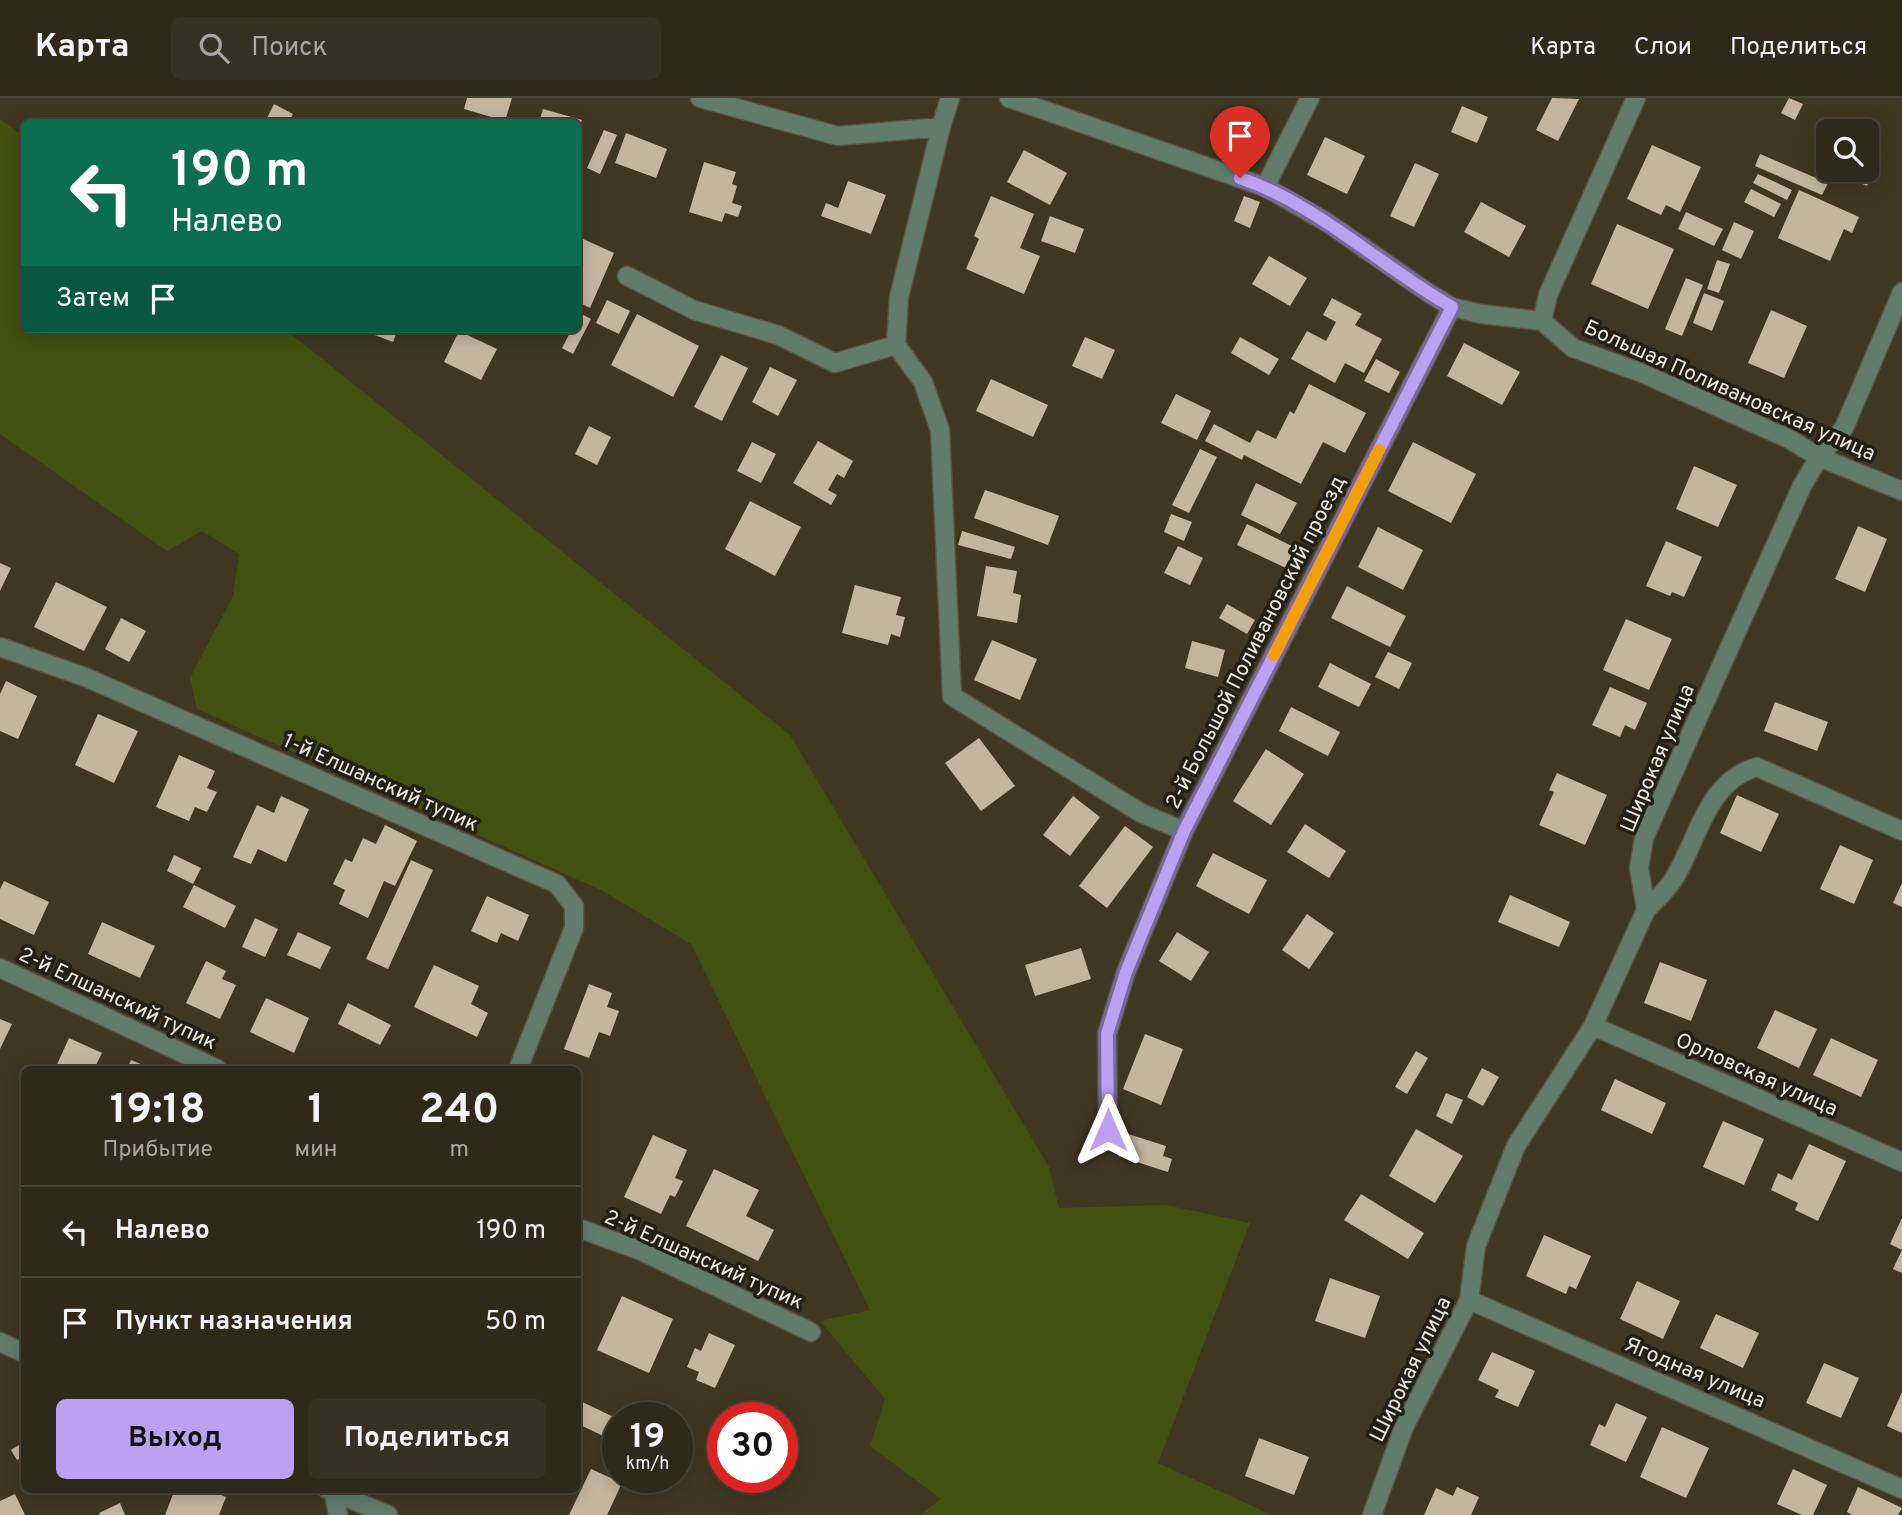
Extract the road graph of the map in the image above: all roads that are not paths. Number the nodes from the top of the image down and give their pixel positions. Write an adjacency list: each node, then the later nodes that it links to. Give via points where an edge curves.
1 (700, 98): 6 (street, via 838,136)
2 (950, 98): 6 (street)
3 (1009, 98): 7 (street)
4 (1310, 98): 7 (street)
5 (1636, 98): 11 (street, via 1548,295)
6 (941, 127): 12 (street, via 899,297)
7 (1265, 187): 10 (street, via 1328,223)
8 (627, 276): 12 (street, via 694,310 778,335 835,363)
9 (1902, 292): 13 (street, Широкая улица, via 1844,428)
10 (1452, 307): 11 (street); 16 (street, 2-й Большой Поливановский проезд)
11 (1542, 321): 13 (street, Большая Поливановская улица, via 1573,348 1642,373)
12 (896, 345): 16 (street, via 923,382 940,430 952,696 1141,813)
13 (1819, 457): 14 (street, Большая Поливановская улица); 18 (street, Широкая улица, via 1644,838 1639,868)
14 (1902, 491)
15 (0, 647): 22 (street, 1-й Елшанский тупик, via 85,677 557,884 574,906 574,928)
16 (1184, 831): 23 (street, 2-й Большой Поливановский проезд, via 1126,972 1107,1034)
17 (1902, 831): 18 (street, via 1757,767 1744,771 1713,799 1674,879)
18 (1646, 910): 20 (street, Широкая улица)
19 (0, 968): 21 (street, 2-й Елшанский тупик)
20 (1593, 1026): 24 (street, Орловская улица); 26 (street, Широкая улица, via 1516,1146 1476,1246)
21 (211, 1066)
22 (519, 1066)
23 (1108, 1130)
24 (1902, 1162)
25 (581, 1229): 27 (street, 2-й Елшанский тупик, via 641,1251)
26 (1469, 1300): 30 (street, Ягодная улица); 35 (street, Широкая улица, via 1404,1427)
27 (811, 1332)
28 (0, 1342): 29 (street)
29 (21, 1352)
30 (1902, 1489)
31 (332, 1493): 33 (street)
32 (338, 1493): 34 (street)
33 (338, 1515)
34 (388, 1515)
35 (1371, 1515)

